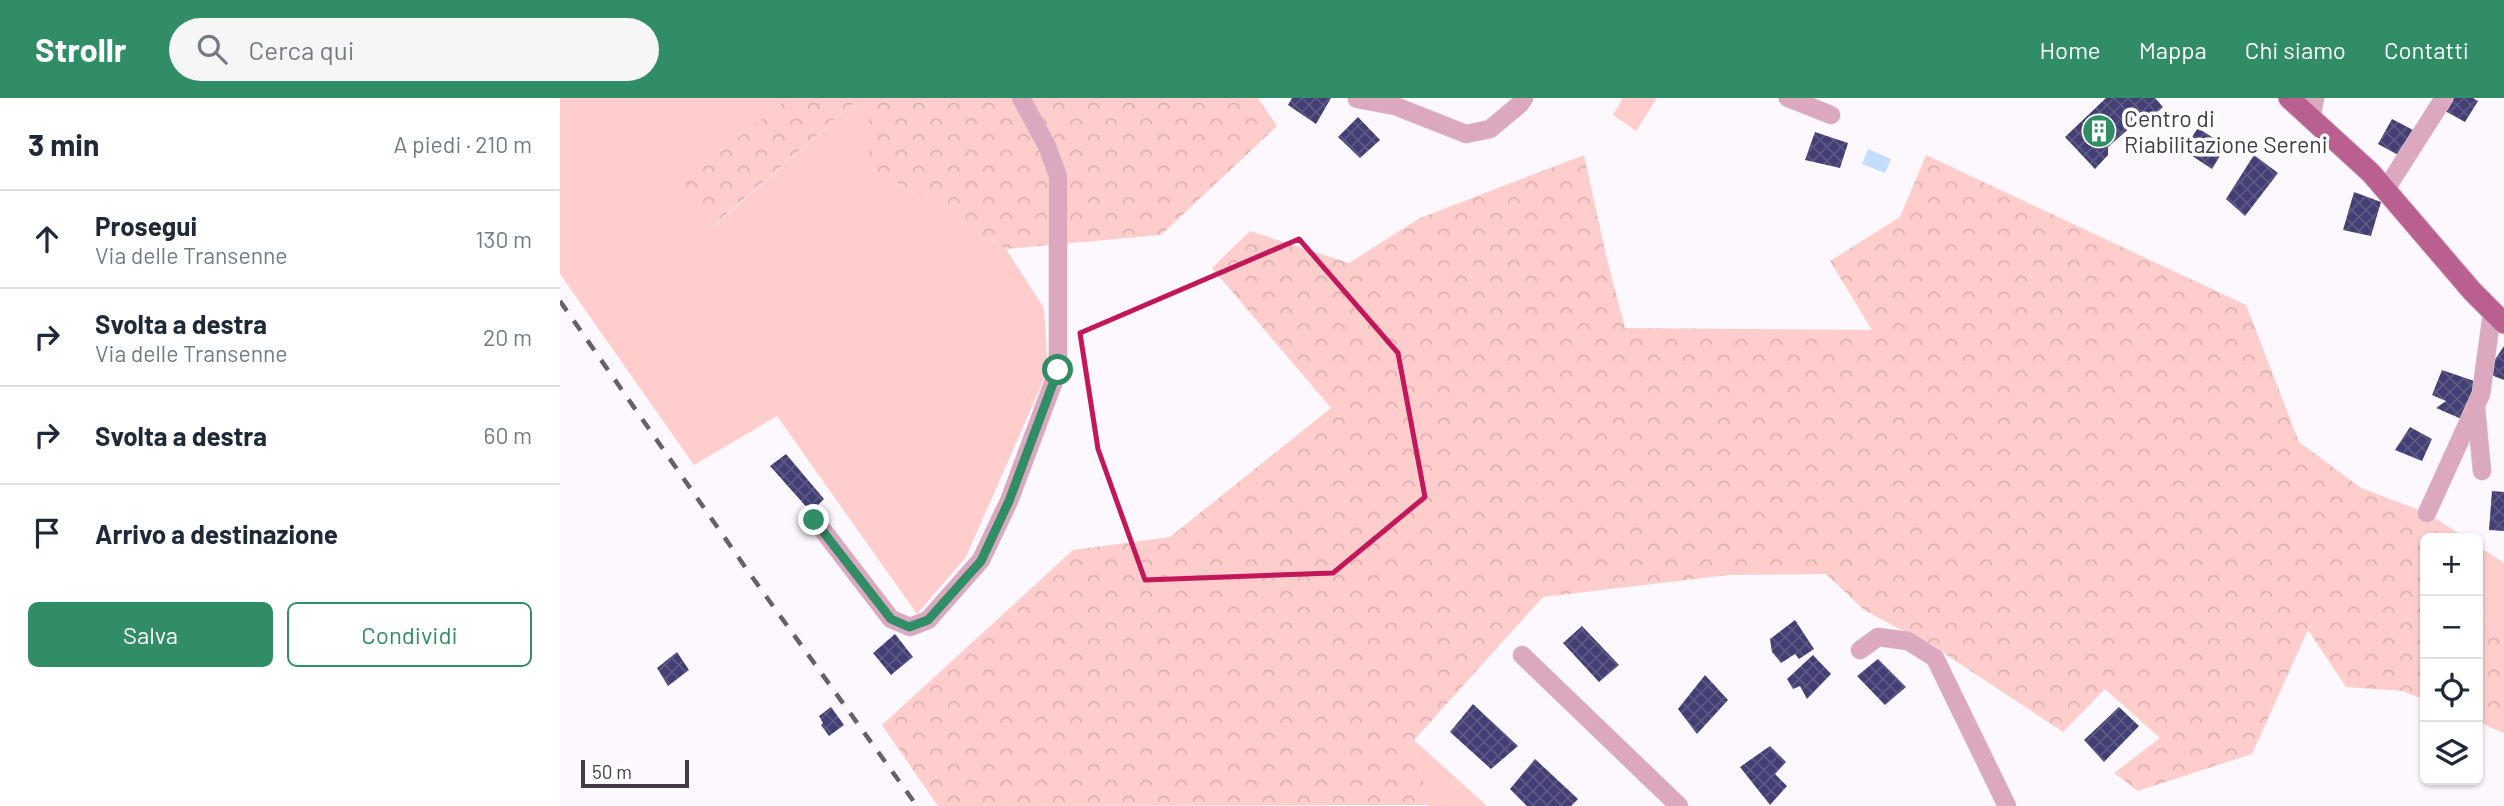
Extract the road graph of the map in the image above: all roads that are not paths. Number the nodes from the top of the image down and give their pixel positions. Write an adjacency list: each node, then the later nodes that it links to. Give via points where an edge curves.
1 (1021, 98): 14 (street, via 1058,176 1058,370 1009,501 981,561 928,620 909,627 891,619)
2 (1524, 98): 6 (street, via 1490,129 1466,134 1395,106)
3 (1788, 98): 8 (street)
4 (2289, 98): 7 (main road)
5 (2444, 98): 9 (street)
6 (1357, 99)
7 (2313, 108): 9 (main road)
8 (1830, 115)
9 (2386, 189): 10 (main road)
10 (2498, 318): 11 (street)
11 (2476, 405): 12 (street); 13 (street)
12 (2482, 471)
13 (2427, 513)
14 (814, 520)
15 (1860, 650): 18 (street, via 1878,637 1908,641 1935,658)
16 (1522, 655): 17 (street)
17 (1679, 806)
18 (2007, 806)

